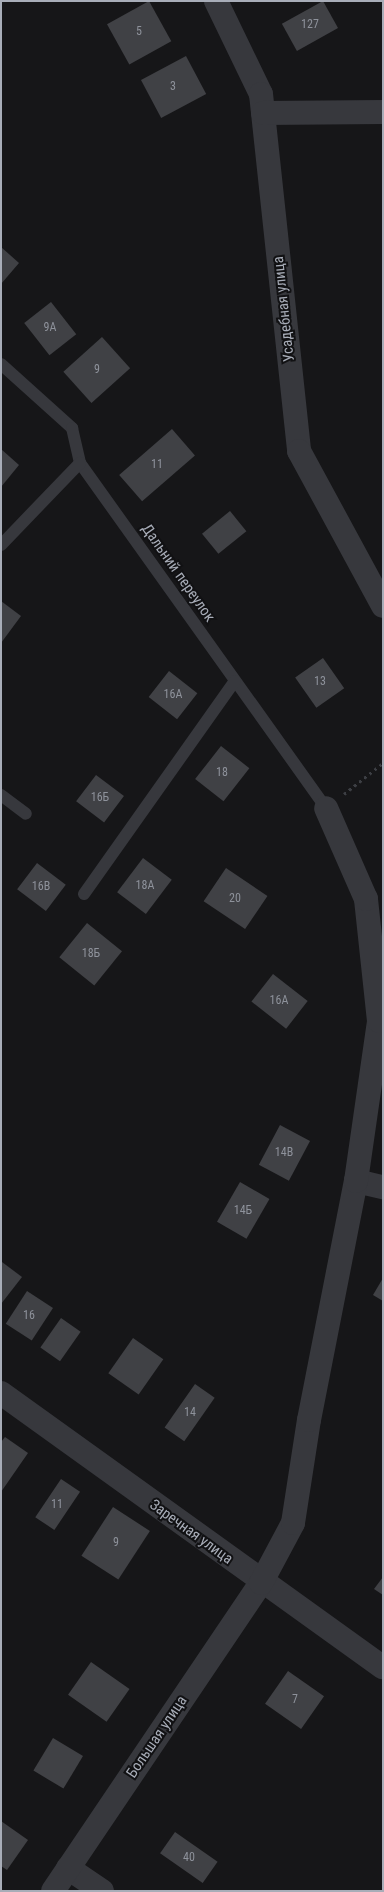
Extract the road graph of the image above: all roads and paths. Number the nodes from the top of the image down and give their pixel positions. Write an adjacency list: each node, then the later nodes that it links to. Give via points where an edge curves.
1 (216, 1): 3 (street, Усадебная улица, via 261,94)
2 (383, 112): 3 (street)
3 (263, 113): 7 (street, Усадебная улица, via 299,451)
4 (1, 364): 5 (lane, Дальний переулок, via 72,428)
5 (80, 463): 6 (lane); 8 (lane, Дальний переулок)
6 (1, 545)
7 (383, 606)
8 (235, 681): 11 (lane, Дальний переулок); 13 (lane)
9 (383, 763): 11 (path)
10 (1, 795): 12 (lane)
11 (326, 808): 14 (street, Большая улица, via 366,899 379,1022)
12 (26, 814)
13 (84, 894)
14 (356, 1181): 15 (street); 17 (street, Большая улица, via 309,1420 293,1523)
15 (383, 1187)
16 (1, 1393): 17 (street, Заречная улица)
17 (261, 1583): 18 (street, Заречная улица); 19 (street, Большая улица)
18 (383, 1667)
19 (68, 1868): 20 (street, Большая улица); 21 (street)
20 (54, 1891)
21 (102, 1891)

